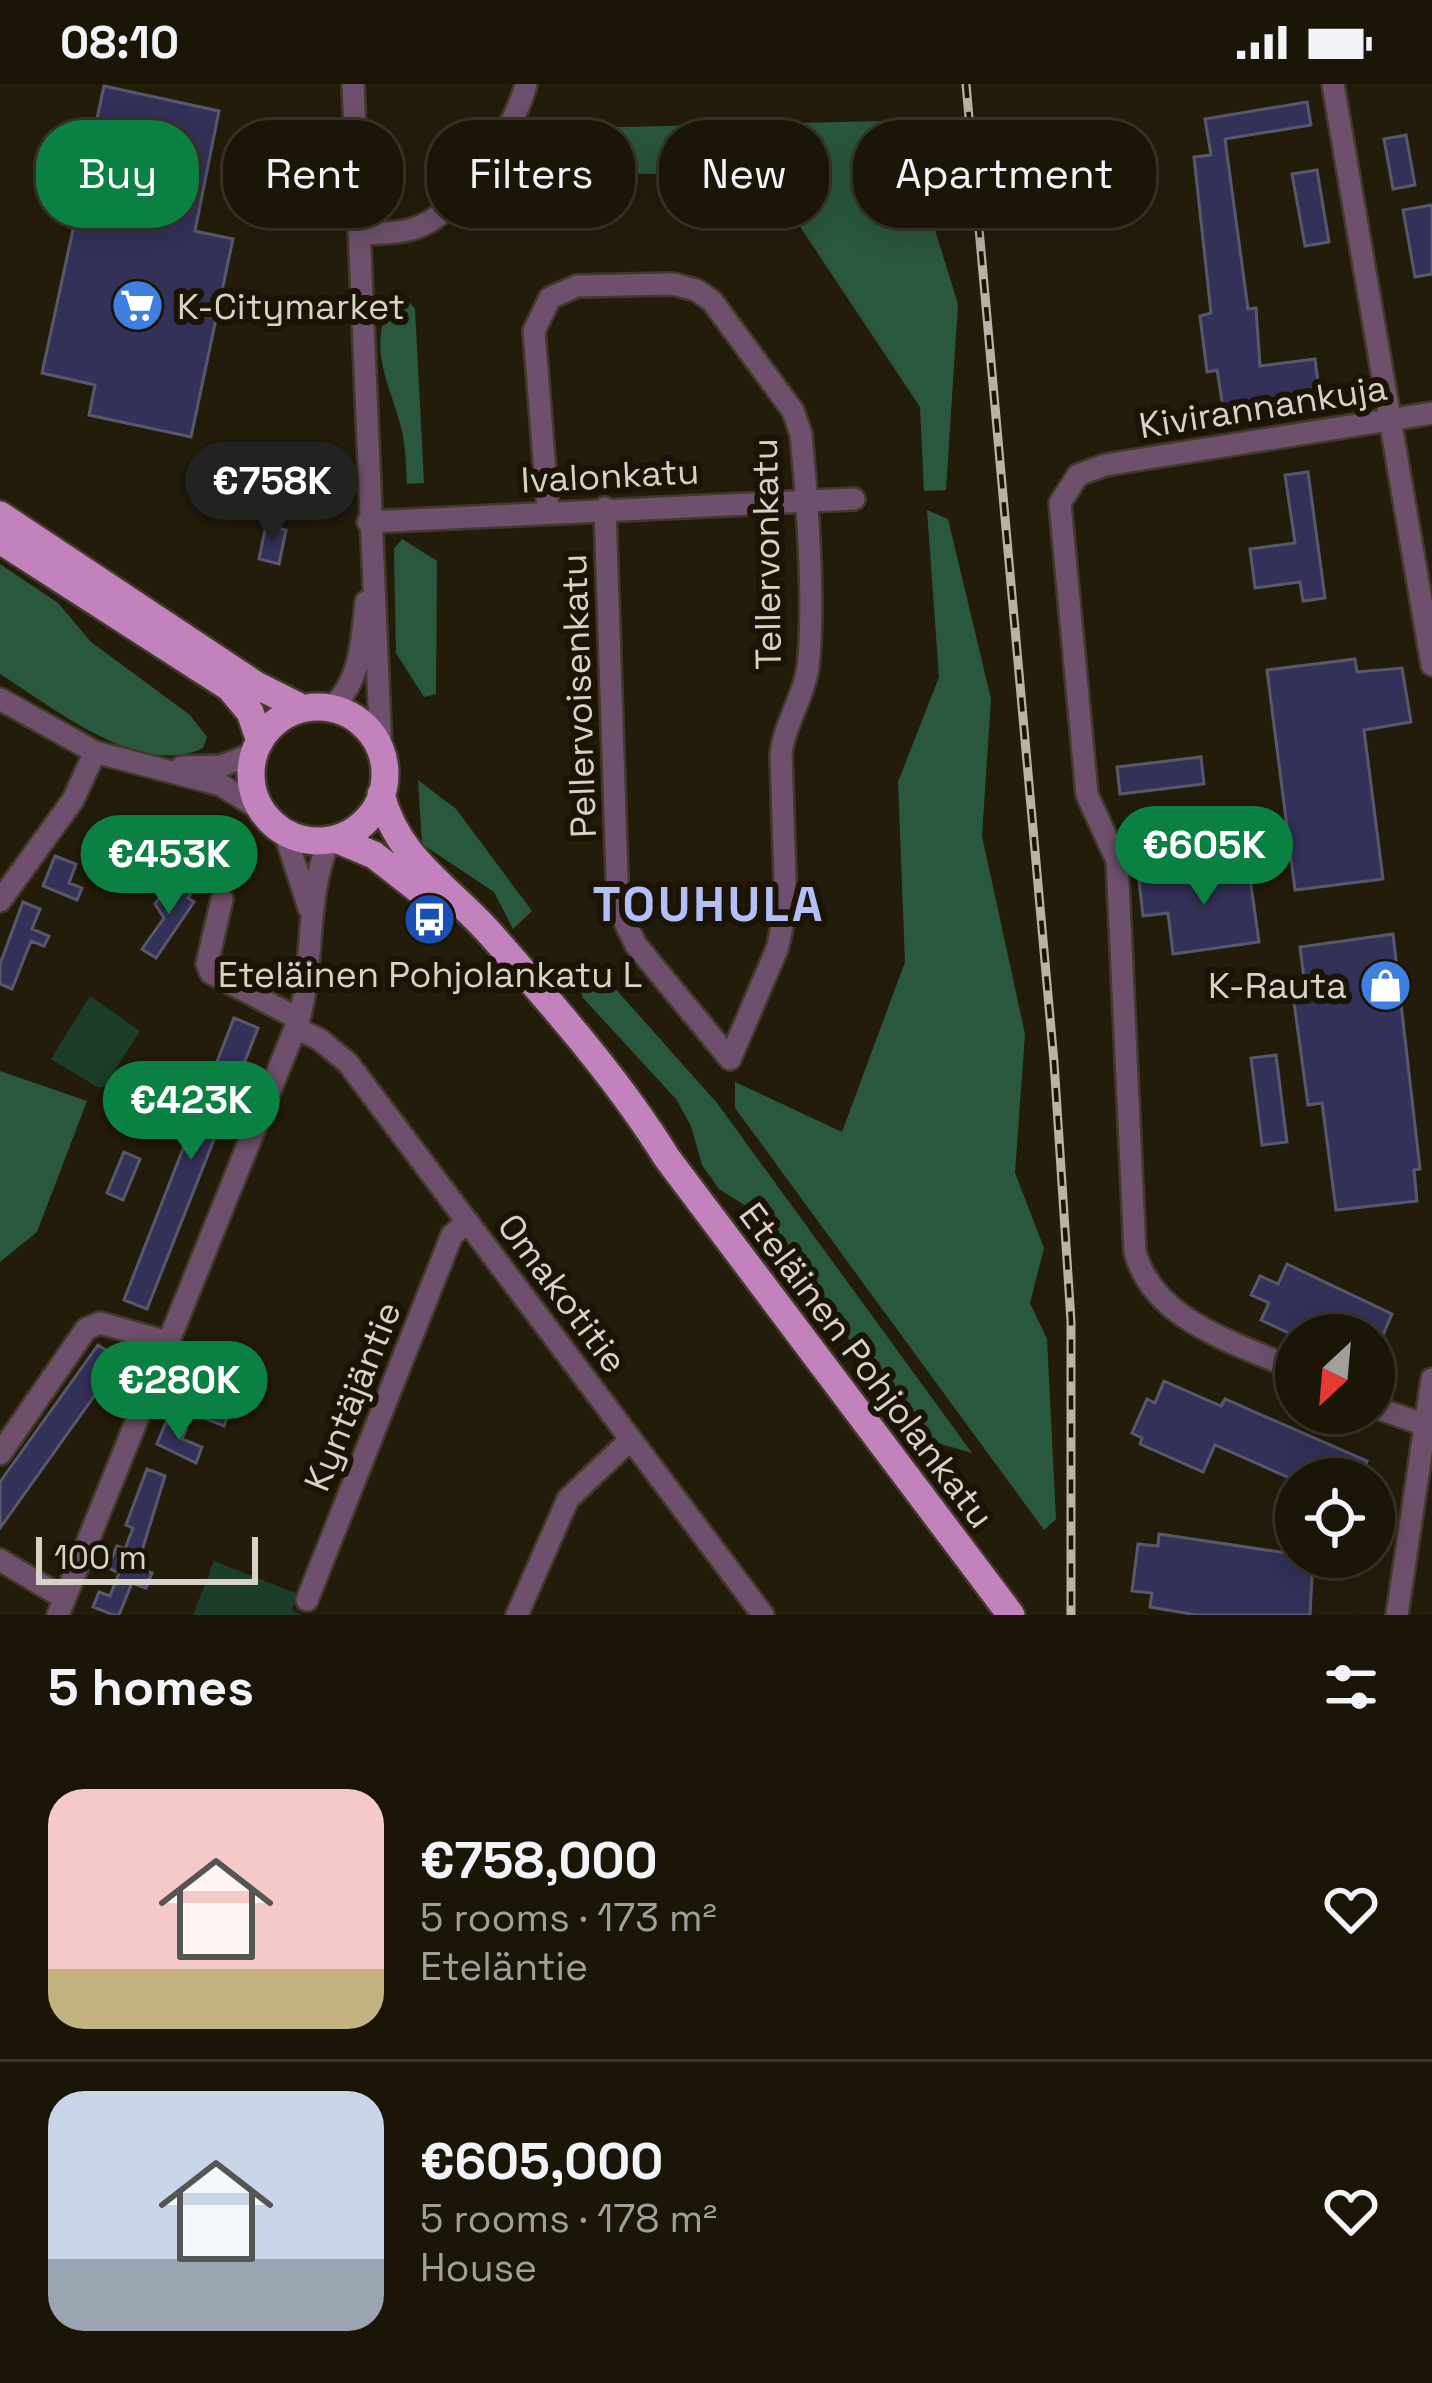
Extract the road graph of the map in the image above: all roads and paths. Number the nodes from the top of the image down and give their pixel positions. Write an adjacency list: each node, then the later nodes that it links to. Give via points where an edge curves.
1 (352, 84): 4 (street)
2 (526, 84): 4 (street, via 514,116 446,211 412,229)
3 (1333, 84): 6 (street)
4 (359, 234): 12 (street)
5 (1432, 412): 6 (street, Kivirannankuja)
6 (1390, 418): 15 (street); 35 (street, Kivirannankuja, via 1105,465 1078,475 1060,503 1087,795 1117,860 1135,1252 1160,1299)
7 (854, 499): 8 (street, Ivalonkatu)
8 (803, 500): 9 (street, Ivalonkatu); 10 (street, Tellervonkatu, via 793,411 712,301 673,284 577,286 550,298 534,332); 31 (street, Tellervonkatu, via 808,660 781,755 786,910)
9 (604, 508): 10 (street, Ivalonkatu); 31 (street, Pellervoisenkatu, via 618,908 625,930)
10 (548, 510): 12 (street, Ivalonkatu)
11 (0, 515): 18 (main road, via 256,686)
12 (368, 521): 14 (street)
13 (0, 540): 19 (main road, via 230,688 250,712)
14 (369, 560): 17 (street, via 357,666); 20 (street)
15 (1432, 665)
16 (0, 699): 21 (street)
17 (332, 707): 18 (main road); 20 (main road, via 359,722)
18 (302, 708): 19 (main road)
19 (257, 747): 22 (street, via 221,766); 24 (main road, via 251,785)
20 (381, 751): 23 (main road)
21 (95, 752): 22 (street); 28 (street, via 73,800)
22 (164, 771): 24 (street, via 221,785)
23 (381, 794): 26 (main road, via 362,823); 32 (main road, Eteläinen Pohjolankatu, via 405,851 490,933 636,1108)
24 (261, 810): 25 (main road)
25 (284, 832): 26 (main road); 29 (street)
26 (333, 840): 29 (street, via 315,878); 32 (main road, Eteläinen Pohjolankatu, via 397,870 461,928)
27 (222, 899): 30 (street, Omakotitie, via 211,973)
28 (0, 901)
29 (311, 914): 30 (street, via 312,970)
30 (297, 1024): 33 (street, Omakotitie, via 348,1063); 34 (street)
31 (730, 1059)
32 (667, 1158): 46 (main road, Eteläinen Pohjolankatu)
33 (469, 1222): 39 (street, Omakotitie); 42 (street, Kyntäjäntie, via 452,1235)
34 (168, 1342): 40 (street, via 100,1323 86,1330); 43 (street)
35 (1275, 1360)
36 (1432, 1379): 38 (street)
37 (1395, 1414): 38 (street)
38 (1425, 1425): 47 (street)
39 (630, 1440): 44 (street, via 568,1499); 45 (street, Omakotitie)
40 (0, 1454)
41 (0, 1560): 43 (street)
42 (307, 1600)
43 (61, 1606)
44 (517, 1615)
45 (763, 1615)
46 (1011, 1615)
47 (1397, 1615)

